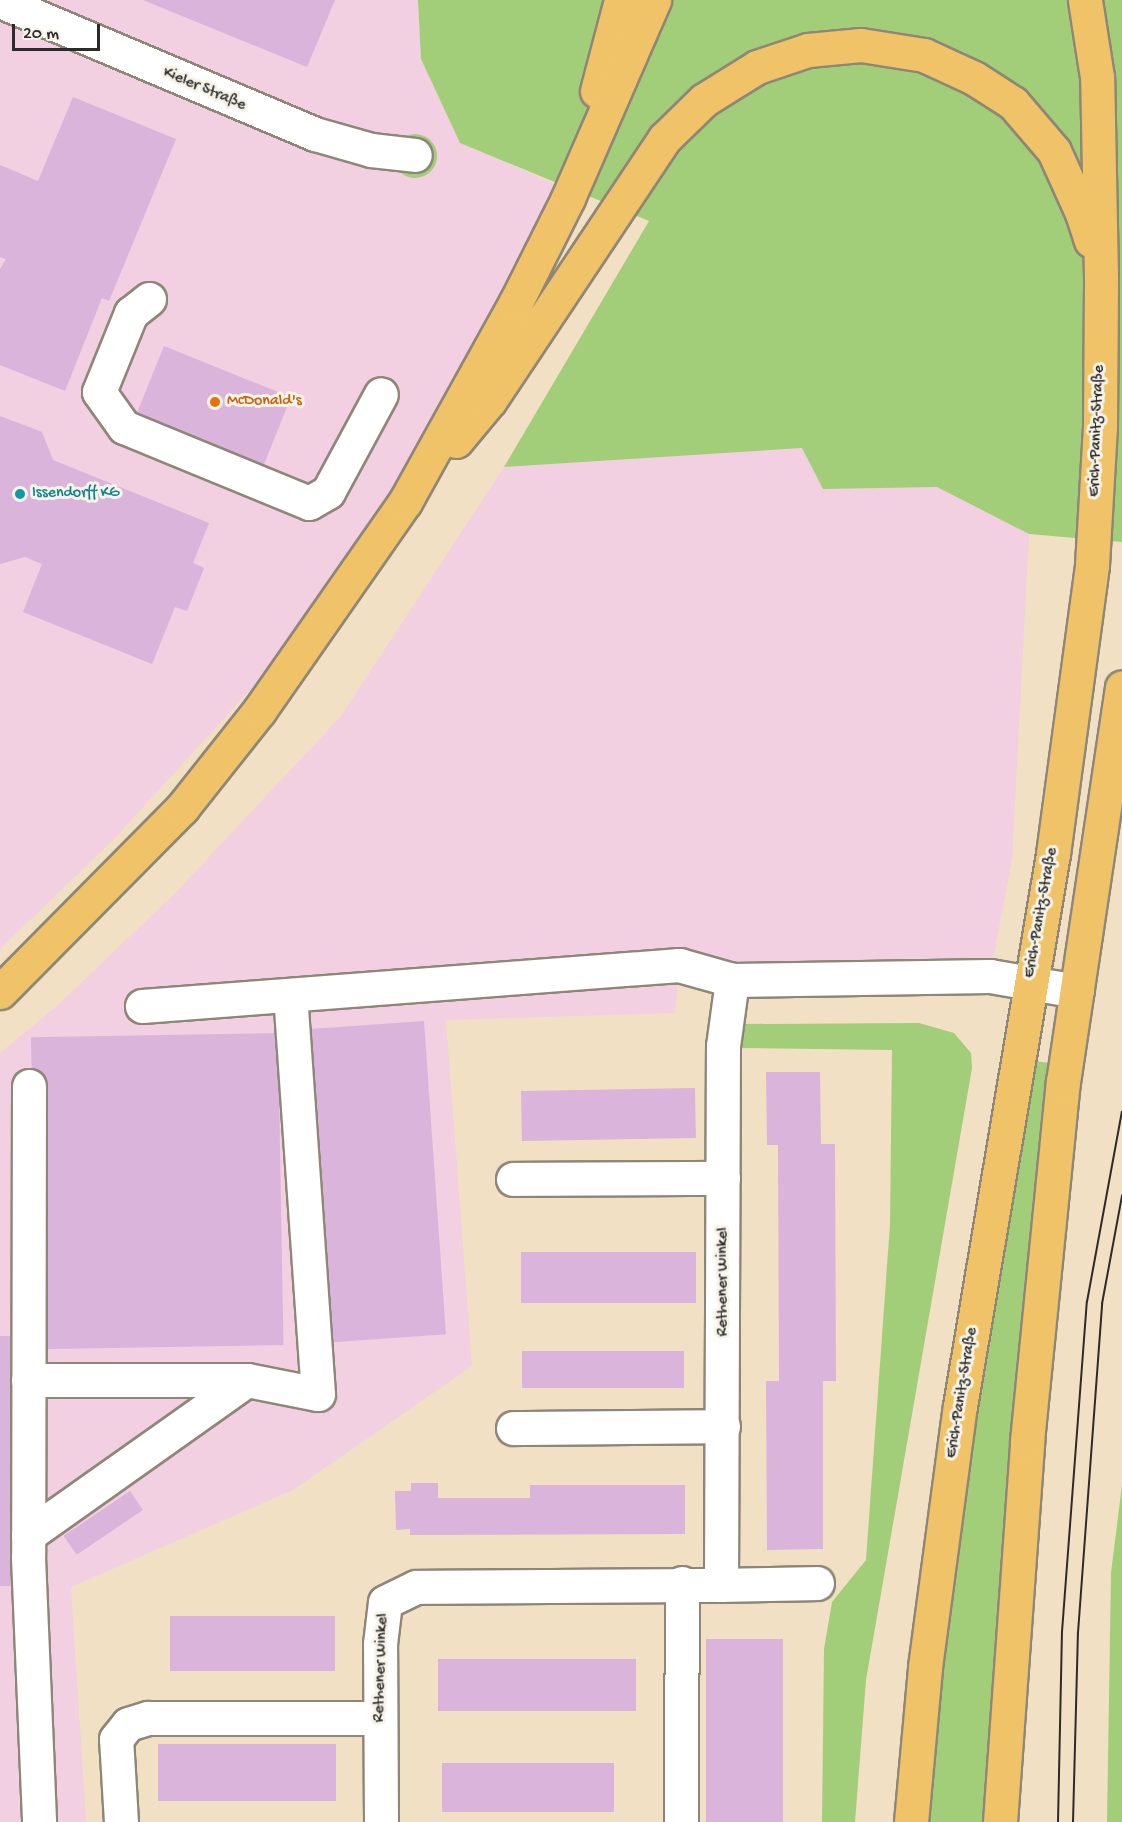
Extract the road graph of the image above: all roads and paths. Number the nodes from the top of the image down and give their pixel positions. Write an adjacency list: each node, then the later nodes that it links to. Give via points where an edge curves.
1 (621, 0): 6 (main road)
2 (654, 0): 6 (main road)
3 (1085, 0): 7 (main road, Erich-Panitz-Straße, via 1097,77)
4 (0, 1): 5 (street, Kieler Straße, via 315,134 370,150)
5 (415, 155)
6 (568, 198): 10 (main road, via 516,302)
7 (1101, 277): 10 (main road, via 1082,213 1054,151 1013,103 974,78 924,55 861,45 808,50 757,67 704,100 664,140 490,399); 13 (main road, Erich-Panitz-Straße, via 1100,427 1092,565 1053,854)
8 (149, 299): 9 (street, via 132,313 99,392 124,427 298,499 309,503 328,492)
9 (381, 394)
10 (405, 502): 15 (main road, via 259,711 182,808)
11 (1122, 687): 14 (main road)
12 (732, 980): 13 (street, via 990,976); 16 (street, via 679,965); 19 (street, Rethener Winkel, via 723,1046)
13 (1029, 984): 14 (street); 34 (main road, Erich-Panitz-Straße, via 960,1406 925,1668)
14 (1077, 991): 35 (main road, via 1063,1082 1027,1441)
15 (0, 992)
16 (290, 995): 17 (street); 22 (street, via 318,1394)
17 (142, 1006)
18 (29, 1086): 21 (street)
19 (723, 1178): 20 (street); 23 (street, Rethener Winkel)
20 (513, 1179)
21 (28, 1380): 22 (street); 25 (street)
22 (247, 1380): 25 (street)
23 (723, 1426): 24 (street); 28 (street, Rethener Winkel)
24 (513, 1428)
25 (27, 1535): 30 (street)
26 (682, 1583): 28 (street, Rethener Winkel); 29 (street, Rethener Winkel, via 416,1587 385,1602 380,1644); 33 (street)
27 (817, 1583): 28 (street, Rethener Winkel)
28 (721, 1585)
29 (380, 1719): 31 (street, via 148,1718 128,1724 116,1739); 32 (street, Rethener Winkel)
30 (39, 1822)
31 (121, 1822)
32 (381, 1822)
33 (681, 1822)
34 (911, 1822)
35 (1000, 1822)

